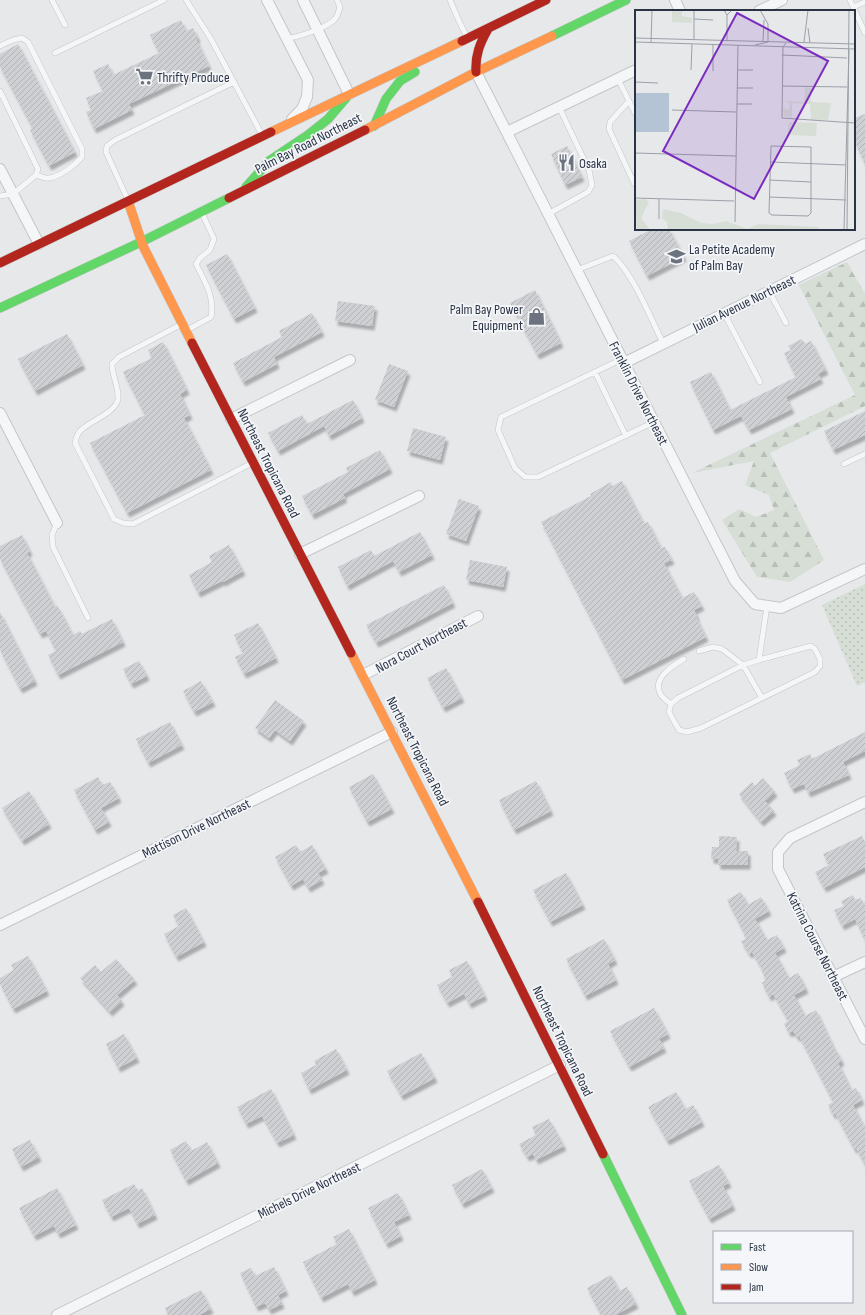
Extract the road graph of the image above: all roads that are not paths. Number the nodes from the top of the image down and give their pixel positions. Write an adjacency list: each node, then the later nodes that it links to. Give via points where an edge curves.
1 (52, 0): 19 (lane)
2 (164, 0): 26 (lane)
3 (186, 0): 31 (lane)
4 (267, 0): 23 (street)
5 (304, 0): 20 (street)
6 (337, 0): 20 (lane, via 340,7 338,14 334,20)
7 (450, 0): 24 (lane)
8 (546, 0): 21 (street, Palm Bay Road Northeast)
9 (626, 0): 29 (street, Palm Bay Road Northeast)
10 (675, 0): 15 (street)
11 (850, 0): 14 (lane)
12 (865, 2): 14 (lane)
13 (776, 5): 16 (street)
14 (853, 7): 17 (lane)
15 (680, 10)
16 (762, 10)
17 (854, 10)
18 (855, 11): 22 (lane)
19 (65, 25)
20 (318, 29): 23 (lane, via 294,38); 33 (street)
21 (488, 29): 24 (street, Palm Bay Road Northeast); 29 (street, via 477,49)
22 (865, 33)
23 (286, 38): 37 (street, via 308,80 307,97 302,110)
24 (468, 38): 27 (street, Palm Bay Road Northeast)
25 (0, 46): 42 (lane, via 22,38 28,42 82,149 82,157 64,172 48,178)
26 (55, 53)
27 (432, 55): 33 (street, Palm Bay Road Northeast); 38 (street, via 417,71 400,81 386,99)
28 (635, 70): 30 (street)
29 (476, 72): 38 (street, Palm Bay Road Northeast); 39 (street, Franklin Drive Northeast)
30 (618, 79): 34 (lane); 35 (street)
31 (234, 82): 40 (lane); 47 (lane, via 107,146 106,152)
32 (0, 91): 42 (lane, via 38,169)
33 (349, 94): 37 (street, Palm Bay Road Northeast); 44 (street, via 328,119 268,161)
34 (629, 101): 36 (lane); 43 (lane, via 610,122 609,129)
35 (559, 107): 39 (street); 49 (lane, via 589,170 592,185 588,192)
36 (635, 113)
37 (288, 123): 40 (street, Palm Bay Road Northeast)
38 (374, 126): 44 (street, Palm Bay Road Northeast)
39 (507, 132): 49 (street, Franklin Drive Northeast)
40 (262, 136): 47 (street, Palm Bay Road Northeast)
41 (0, 169): 45 (street)
42 (36, 175): 45 (lane)
43 (635, 184)
44 (242, 192): 48 (street, Palm Bay Road Northeast)
45 (13, 194): 46 (lane); 51 (street)
46 (0, 196)
47 (128, 201): 50 (street, Northeast Tropicana Road); 51 (street, Palm Bay Road Northeast)
48 (201, 212): 50 (street, Palm Bay Road Northeast); 59 (lane, via 214,239 210,250 196,264 211,295 212,313 211,318)
49 (548, 214): 54 (street, Franklin Drive Northeast)
50 (141, 242): 56 (street, Palm Bay Road Northeast); 59 (street, Northeast Tropicana Road)
51 (39, 244): 53 (street, Palm Bay Road Northeast)
52 (865, 244): 55 (street, Julian Avenue Northeast)
53 (0, 263)
54 (577, 270): 60 (lane, via 613,256 621,263); 62 (street, Franklin Drive Northeast)
55 (769, 291): 57 (street, Julian Avenue Northeast); 58 (lane)
56 (0, 308)
57 (724, 313): 60 (street, Julian Avenue Northeast); 64 (lane)
58 (786, 323)
59 (184, 327): 66 (street, Northeast Tropicana Road); 70 (lane, via 119,357 112,364 118,400 106,414 79,432 75,443 114,519 123,523 133,524)
60 (663, 343): 62 (street, Julian Avenue Northeast)
61 (350, 360): 66 (street)
62 (623, 361): 63 (lane); 67 (street, Franklin Drive Northeast)
63 (595, 372): 68 (lane); 68 (lane, via 502,417 498,430 515,468 525,477 538,478)
64 (760, 382)
65 (0, 413): 73 (street)
66 (231, 420): 70 (street, Northeast Tropicana Road)
67 (654, 422): 68 (lane); 76 (street, Franklin Drive Northeast, via 735,581 755,604)
68 (626, 436)
69 (865, 454): 71 (lane)
70 (253, 462): 74 (street, Northeast Tropicana Road)
71 (844, 464)
72 (419, 496): 74 (street)
73 (57, 523): 78 (lane, via 52,535 53,546)
74 (300, 554): 83 (street, Northeast Tropicana Road)
75 (865, 569): 76 (street, Franklin Drive Northeast, via 781,608)
76 (767, 606): 81 (lane)
77 (478, 616): 83 (street, Nora Court Northeast)
78 (88, 618)
79 (699, 651): 82 (lane, via 714,647 722,649)
80 (684, 659): 85 (lane, via 664,674 658,684 662,697)
81 (759, 660): 82 (lane); 84 (lane, via 811,646 820,660 820,666 815,672)
82 (742, 665): 84 (lane); 85 (lane)
83 (364, 675): 86 (street, Northeast Tropicana Road)
84 (762, 698): 85 (lane, via 701,728 687,732 679,730 672,718 669,712)
85 (671, 704)
86 (392, 732): 88 (street, Mattison Drive Northeast); 92 (street, Northeast Tropicana Road)
87 (865, 802): 90 (street, Katrina Course Northeast, via 790,838 778,852 778,869)
88 (0, 925)
89 (865, 962): 90 (street)
90 (833, 977): 91 (street, Katrina Course Northeast)
91 (865, 1039)
92 (560, 1065): 93 (street, Michels Drive Northeast); 94 (street, Northeast Tropicana Road)
93 (57, 1315)
94 (682, 1315)

